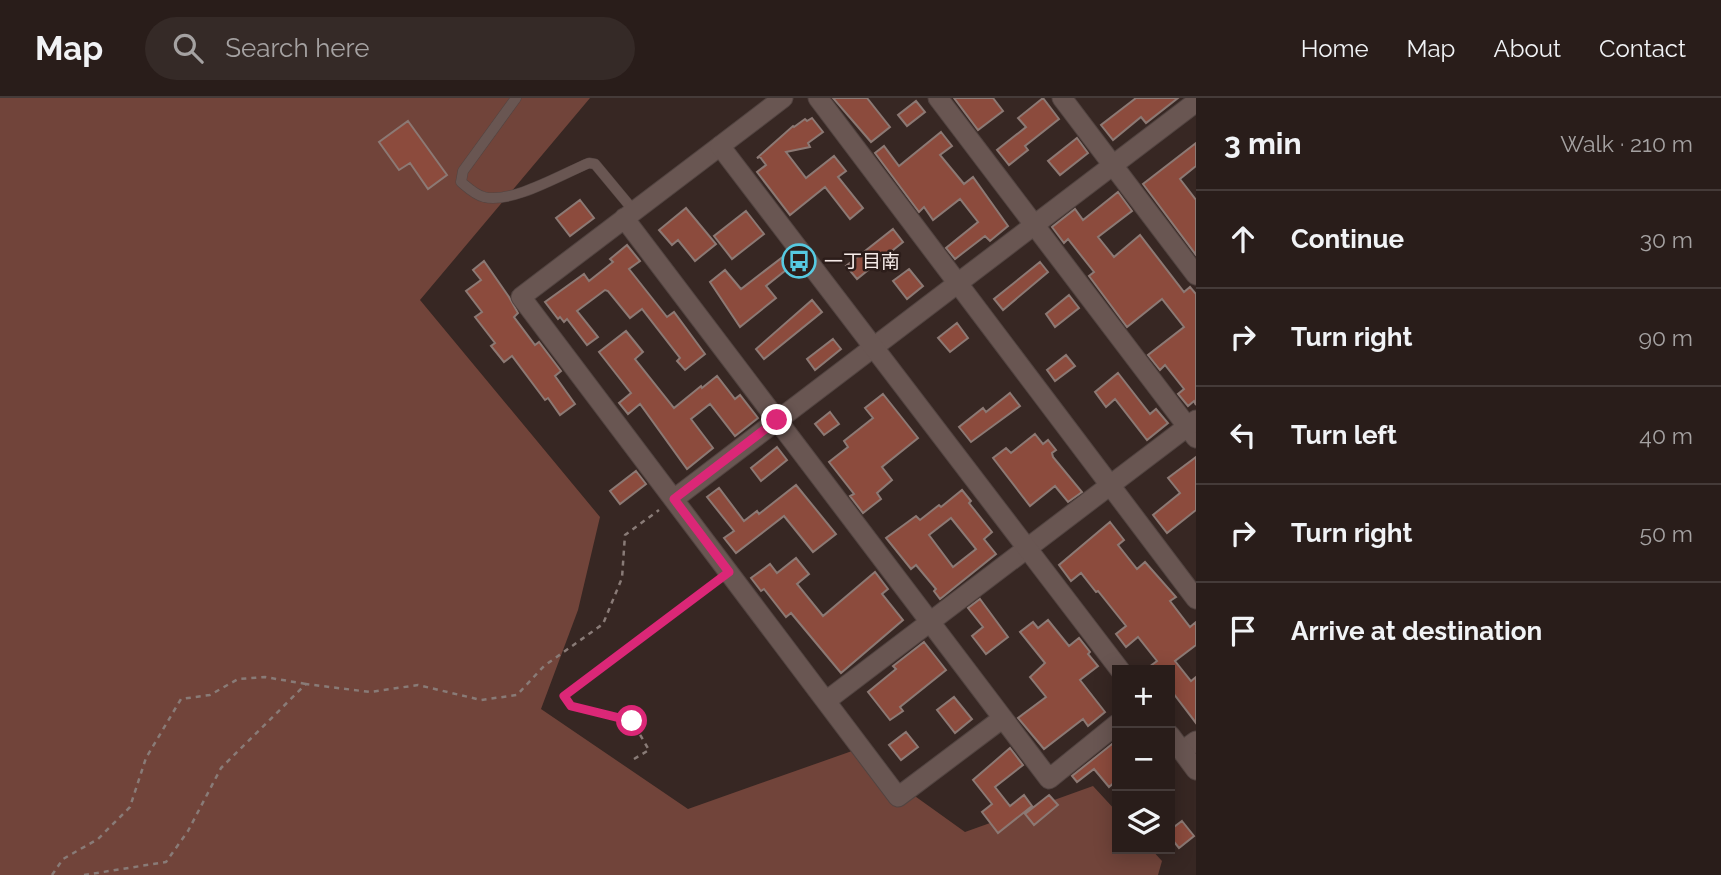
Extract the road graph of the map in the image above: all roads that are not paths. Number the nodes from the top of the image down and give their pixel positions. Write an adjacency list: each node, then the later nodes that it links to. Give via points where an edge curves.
1 (516, 98): 9 (lane, via 463,171 461,182 484,197 510,197 595,164)
2 (783, 98): 7 (street)
3 (818, 98): 12 (street)
4 (938, 98): 10 (street)
5 (1062, 98): 8 (street)
6 (1191, 106): 8 (street)
7 (720, 146): 9 (street); 13 (street)
8 (1113, 165): 10 (street); 11 (street)
9 (629, 215): 14 (street); 17 (street, via 521,297)
10 (1034, 225): 12 (street); 15 (street)
11 (1196, 275)
12 (958, 283): 13 (street); 16 (street)
13 (873, 347): 14 (street); 18 (street)
14 (777, 420): 17 (street); 20 (street)
15 (1193, 428): 16 (street)
16 (1110, 485): 18 (street); 19 (street)
17 (674, 499): 22 (street)
18 (1027, 548): 20 (street); 21 (street)
19 (1196, 599)
20 (930, 622): 22 (street); 23 (street)
21 (1116, 665)
22 (826, 701): 23 (street, via 898,797)
23 (1003, 718): 24 (street, via 1049,779)
24 (1112, 728)
25 (1189, 746): 26 (street)
26 (1196, 770)

